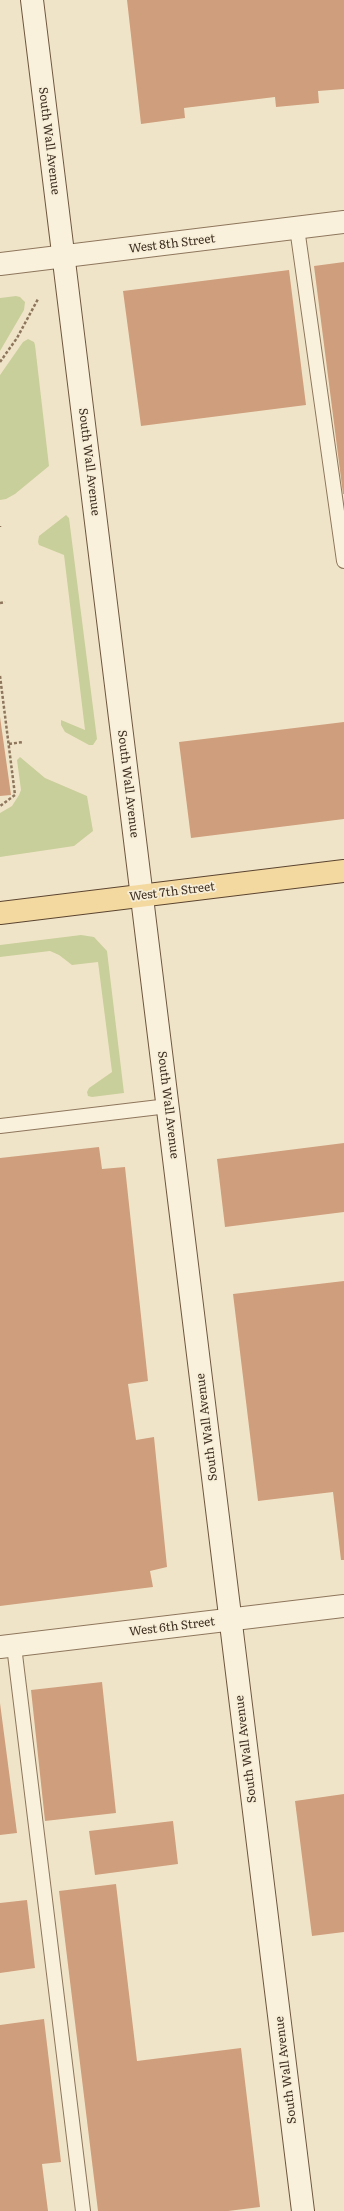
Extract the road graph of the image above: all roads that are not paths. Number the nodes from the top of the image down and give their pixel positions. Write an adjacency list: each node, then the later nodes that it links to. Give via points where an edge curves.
1 (32, 0): 4 (street, South Wall Avenue)
2 (344, 222): 3 (street, West 8th Street)
3 (297, 228): 4 (street, West 8th Street); 6 (lane)
4 (64, 256): 5 (street, West 8th Street); 8 (street, South Wall Avenue)
5 (0, 264)
6 (344, 561)
7 (344, 871): 8 (main road, West 7th Street)
8 (142, 896): 9 (main road, West 7th Street); 10 (street, South Wall Avenue)
9 (0, 913)
10 (168, 1106): 11 (lane); 13 (street, South Wall Avenue)
11 (0, 1126)
12 (344, 1606): 13 (street, West 6th Street)
13 (231, 1620): 14 (street, West 6th Street); 16 (street, South Wall Avenue)
14 (7, 1647): 15 (lane)
15 (82, 2211)
16 (303, 2211)

